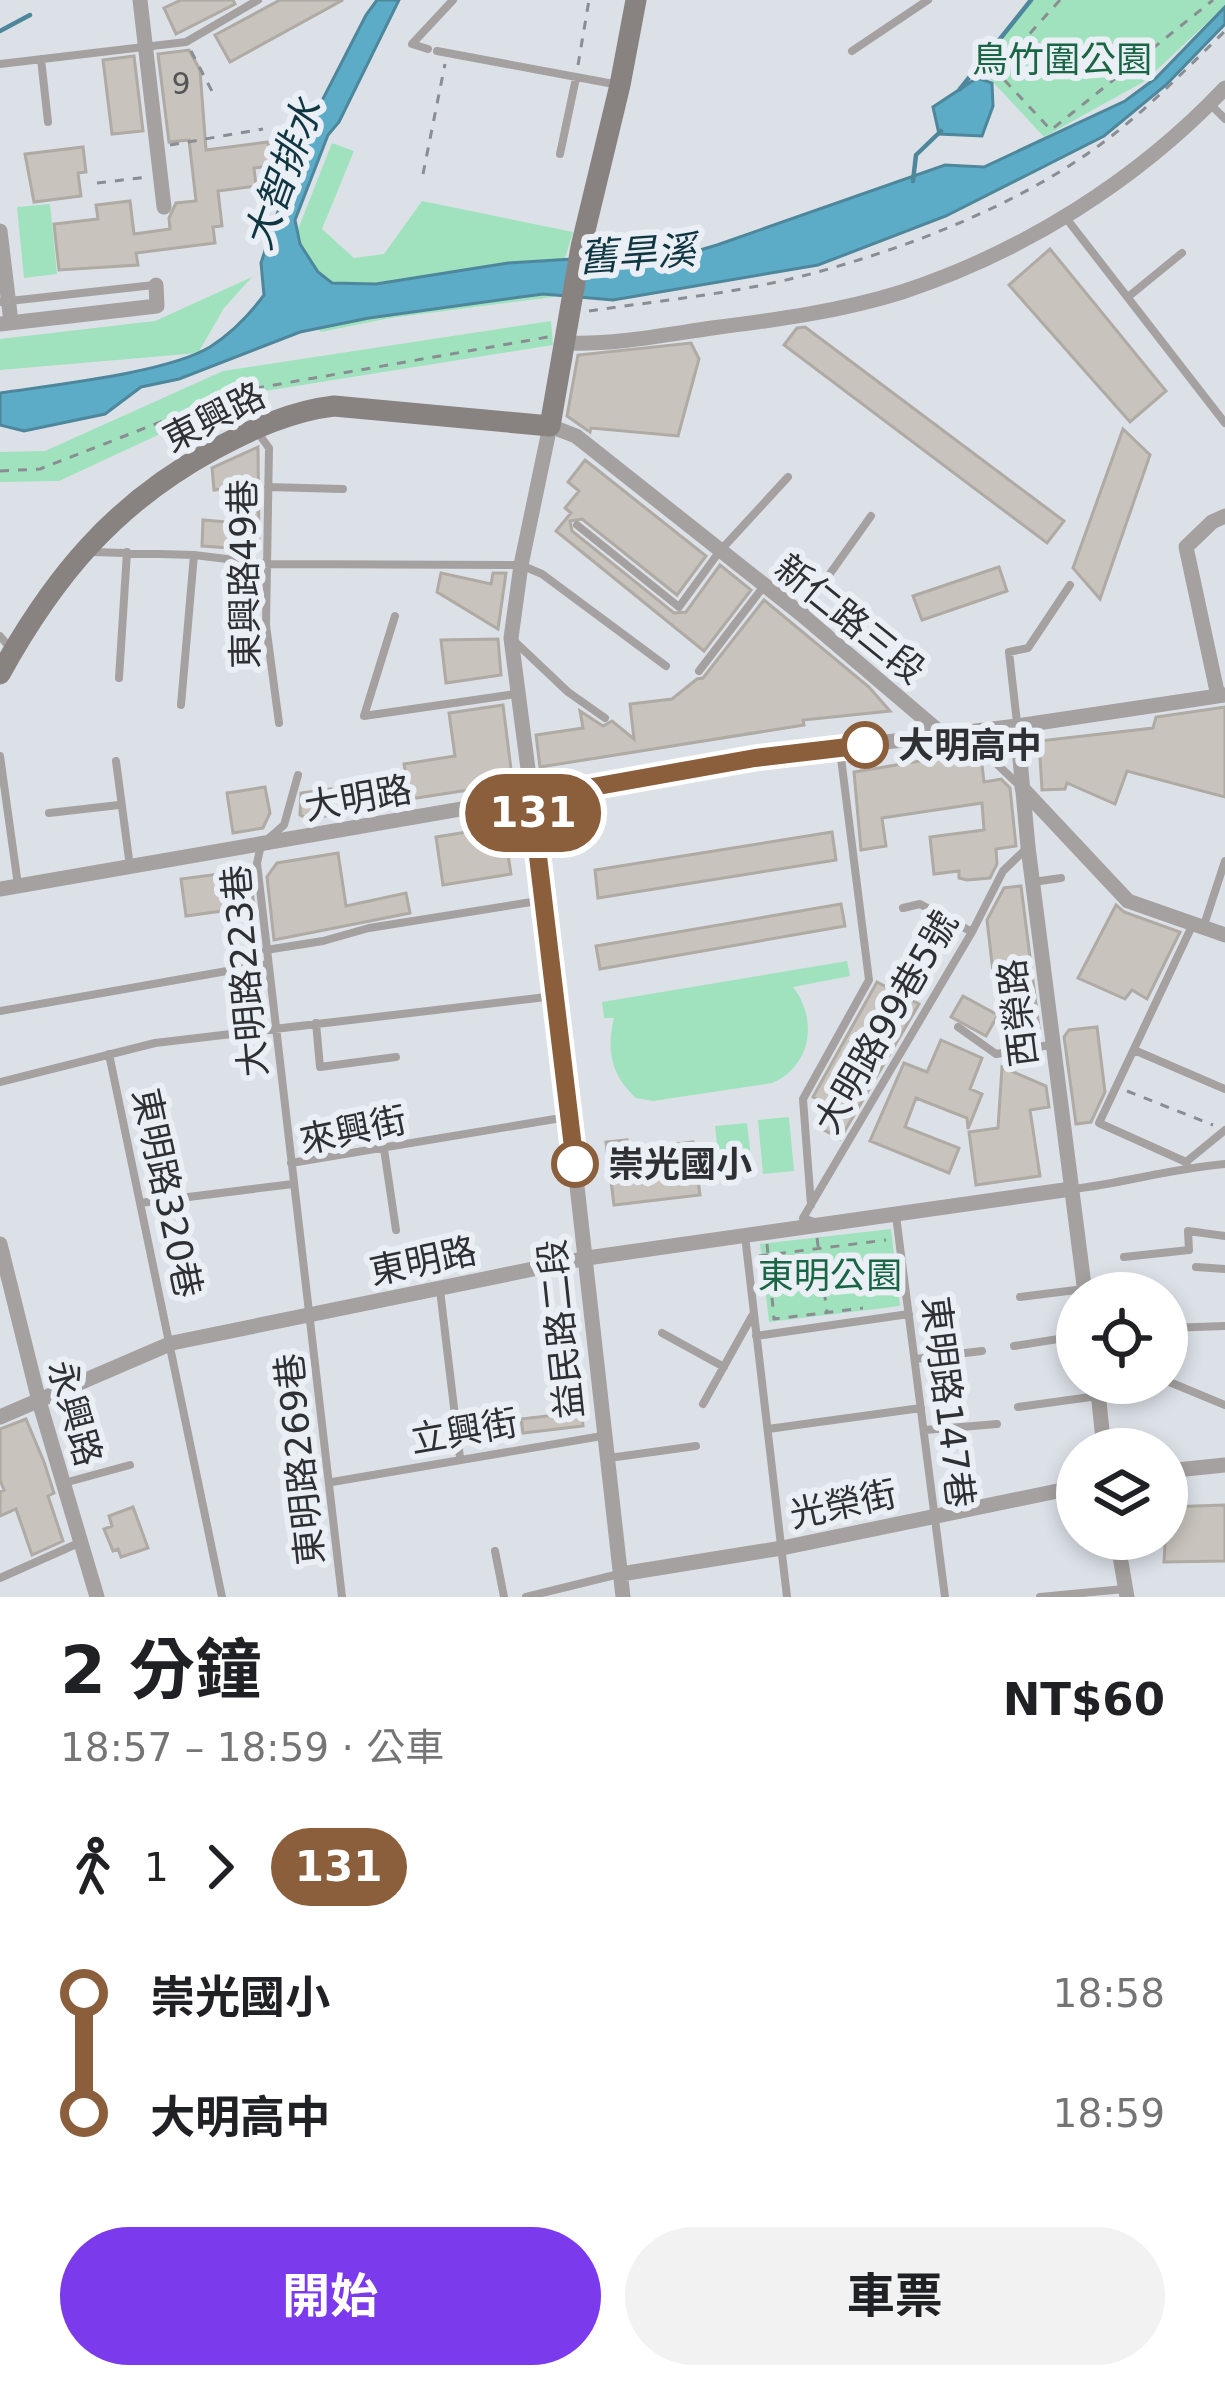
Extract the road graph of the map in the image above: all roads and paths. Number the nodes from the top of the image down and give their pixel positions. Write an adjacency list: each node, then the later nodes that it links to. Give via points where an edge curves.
1 (140, 0): 12 (street)
2 (258, 0): 10 (lane)
3 (453, 0): 13 (lane, via 412,44)
4 (589, 0): 18 (path)
5 (636, 0): 19 (street)
6 (928, 0): 14 (lane)
7 (1060, 0): 17 (path)
8 (1213, 0): 17 (path, via 1051,130)
9 (1225, 31): 38 (path, via 1094,149 900,246 813,274)
10 (186, 42): 12 (lane); 21 (path)
11 (977, 44): 17 (path)
12 (145, 47): 15 (lane); 26 (street)
13 (438, 51): 18 (lane); 28 (path)
14 (852, 51)
15 (41, 59): 16 (lane); 24 (lane)
16 (0, 64)
17 (998, 68)
18 (576, 78): 19 (lane); 27 (lane)
19 (620, 86): 38 (street, 益民路二段)
20 (1225, 88): 22 (street)
21 (215, 97)
22 (1210, 104): 23 (lane); 32 (street)
23 (1225, 118)
24 (48, 122)
25 (263, 129): 26 (path)
26 (157, 147): 29 (street)
27 (560, 154)
28 (423, 174)
29 (160, 175): 30 (path); 31 (street)
30 (97, 183)
31 (164, 207)
32 (1066, 218): 36 (lane); 41 (street, via 978,265 898,293 699,332)
33 (0, 231): 37 (street)
34 (1181, 253): 36 (lane)
35 (156, 285): 37 (lane); 39 (street, via 157,306)
36 (1128, 297): 42 (lane)
37 (4, 301): 39 (street)
38 (569, 313): 41 (street, 益民路二段)
39 (5, 323)
40 (542, 335): 45 (path, via 240,391 40,470)
41 (566, 344): 43 (street, 益民路二段)
42 (1225, 423)
43 (550, 426): 44 (street, 東興路, via 334,406); 54 (street, 新仁路三段, via 576,436); 57 (street, 益民路二段)
44 (255, 428): 47 (lane, 東興路49巷, via 269,448); 52 (street, 東興路, via 153,485)
45 (0, 471)
46 (788, 477): 54 (lane)
47 (268, 487): 48 (lane); 56 (lane, 東興路49巷)
48 (343, 489)
49 (871, 516): 60 (lane)
50 (1225, 516): 69 (street, via 1186,548)
51 (577, 526): 54 (lane, via 679,607)
52 (83, 552): 53 (lane); 63 (street, 東興路)
53 (127, 552): 55 (lane); 67 (lane)
54 (719, 552): 59 (street, 新仁路三段)
55 (194, 555): 56 (lane); 70 (lane)
56 (269, 564): 57 (lane); 72 (lane, 東興路49巷, via 266,625)
57 (521, 565): 62 (street, 益民路二段); 64 (lane)
58 (1070, 585): 73 (lane, via 1028,648 1009,652)
59 (764, 586): 60 (street, 新仁路三段); 65 (lane)
60 (801, 614): 74 (street, 新仁路三段)
61 (394, 616): 68 (lane, via 364,716)
62 (511, 638): 68 (street, 益民路二段); 71 (lane)
63 (6, 644): 66 (street, 東興路)
64 (666, 666)
65 (699, 671)
66 (0, 674)
67 (119, 678)
68 (516, 694): 80 (street, 益民路二段)
69 (1221, 695): 73 (street, 大明路)
70 (181, 705)
71 (605, 718)
72 (279, 723)
73 (1017, 726): 74 (street, 大明路); 79 (street, 西榮路)
74 (942, 734): 75 (street, 大明路); 79 (lane, 新仁路三段, via 982,750)
75 (839, 748): 80 (street, 大明路); 119 (lane, via 869,980 803,1099)
76 (0, 756): 89 (lane)
77 (116, 761): 81 (lane)
78 (298, 775): 83 (lane, via 284,825)
79 (1022, 788): 84 (street, 西榮路); 93 (street, 新仁路三段, via 1128,901)
80 (531, 798): 83 (street, 大明路); 91 (street, 益民路二段)
81 (119, 805): 82 (lane); 86 (lane)
82 (49, 813)
83 (261, 845): 86 (street, 大明路); 96 (lane, 大明路223巷)
84 (1028, 847): 88 (street, 西榮路); 94 (lane, 大明路99巷5號, via 1003,871)
85 (1225, 861): 93 (lane)
86 (130, 869): 89 (street, 大明路)
87 (1061, 878): 88 (lane)
88 (1033, 882): 103 (street, 西榮路)
89 (18, 886): 90 (street, 大明路)
90 (0, 889)
91 (545, 899): 96 (lane); 98 (street, 益民路二段)
92 (903, 908): 94 (lane, via 920,904)
93 (1198, 926): 95 (street, 新仁路三段); 104 (lane)
94 (972, 932): 119 (lane, 大明路99巷5號)
95 (1225, 935)
96 (266, 950): 97 (lane, 大明路223巷)
97 (267, 964): 99 (lane); 101 (lane, 大明路223巷)
98 (557, 996): 100 (lane); 110 (street, 益民路二段)
99 (0, 1011)
100 (316, 1023): 101 (lane); 106 (lane, via 320,1067)
101 (276, 1026): 105 (lane); 113 (lane, 大明路223巷)
102 (958, 1028): 103 (lane, via 996,1054)
103 (1052, 1045): 117 (street, 西榮路)
104 (1134, 1050): 108 (lane); 109 (lane)
105 (109, 1054): 107 (lane); 118 (lane, 東明路320巷)
106 (396, 1057)
107 (0, 1082)
108 (1114, 1085): 111 (path); 114 (lane, via 1099,1123)
109 (1225, 1089)
110 (569, 1117): 112 (lane, 來興街); 129 (street, 益民路二段)
111 (1225, 1130): 114 (lane)
112 (384, 1149): 113 (lane, 來興街); 122 (lane)
113 (291, 1163): 116 (lane, 來興街)
114 (1186, 1165): 115 (lane, 東明路); 117 (lane, 東明路)
115 (1225, 1165)
116 (293, 1184): 118 (lane); 140 (lane, 來興街)
117 (1071, 1189): 120 (street, 東明路); 132 (street, 西榮路)
118 (140, 1203): 146 (lane, 東明路320巷)
119 (811, 1205): 121 (lane, via 803,1218)
120 (896, 1214): 121 (street, 東明路); 139 (lane, 東明路147巷)
121 (816, 1224): 123 (street, 東明路); 127 (path)
122 (396, 1230)
123 (745, 1235): 129 (street, 東明路); 138 (lane)
124 (1225, 1236): 128 (lane, via 1188,1231 1189,1250)
125 (888, 1240): 127 (path)
126 (0, 1246): 153 (street, 永興路)
127 (818, 1249): 137 (path); 137 (path, via 768,1255 774,1318)
128 (1124, 1257)
129 (587, 1258): 133 (street, 東明路); 162 (street, 益民路二段)
130 (1196, 1268): 131 (lane)
131 (1225, 1269)
132 (1082, 1272)
133 (440, 1288): 140 (street, 東明路); 164 (lane)
134 (1056, 1294): 135 (lane)
135 (1020, 1297)
136 (873, 1307): 137 (path)
137 (827, 1312)
138 (754, 1313): 144 (lane); 150 (lane)
139 (909, 1314): 144 (lane); 149 (lane, 東明路147巷)
140 (312, 1315): 146 (street, 東明路); 169 (lane, 東明路269巷)
141 (1225, 1326): 142 (lane)
142 (1188, 1327)
143 (662, 1333): 150 (lane)
144 (756, 1336): 160 (lane)
145 (1056, 1339): 147 (lane)
146 (172, 1343): 153 (street, 東明路); 181 (lane, 東明路320巷)
147 (1014, 1346)
148 (982, 1351): 149 (lane)
149 (915, 1359): 157 (lane, 東明路147巷)
150 (724, 1367): 154 (lane)
151 (1188, 1390): 155 (lane)
152 (1056, 1399): 156 (lane)
153 (39, 1401): 158 (street, 東明路); 170 (street, 永興路)
154 (704, 1404)
155 (1225, 1406)
156 (1018, 1407)
157 (921, 1408): 160 (lane); 161 (lane, 東明路147巷)
158 (0, 1418)
159 (997, 1424): 161 (lane)
160 (768, 1429): 174 (lane)
161 (925, 1430): 172 (lane, 東明路147巷)
162 (605, 1436): 164 (lane, 立興街); 165 (street, 益民路二段)
163 (696, 1446): 165 (lane)
164 (460, 1459): 169 (lane, 立興街)
165 (608, 1459): 177 (street, 益民路二段)
166 (1225, 1465): 168 (street)
167 (130, 1466): 170 (lane)
168 (1188, 1469)
169 (332, 1482): 182 (lane, 東明路269巷)
170 (64, 1483): 173 (street, 永興路)
171 (1056, 1491): 172 (street, 光榮街)
172 (935, 1515): 174 (street, 光榮街); 187 (lane, 東明路147巷)
173 (82, 1541): 178 (lane); 180 (street, 永興路)
174 (782, 1548): 177 (street, 光榮街); 186 (lane)
175 (495, 1551): 183 (lane)
176 (1121, 1560): 179 (street)
177 (621, 1574): 184 (lane); 185 (street, 益民路二段)
178 (0, 1578)
179 (1126, 1593): 188 (lane)
180 (98, 1597)
181 (222, 1597)
182 (342, 1597)
183 (504, 1597)
184 (526, 1597)
185 (622, 1597)
186 (788, 1597)
187 (945, 1597)
188 (1040, 1597)

